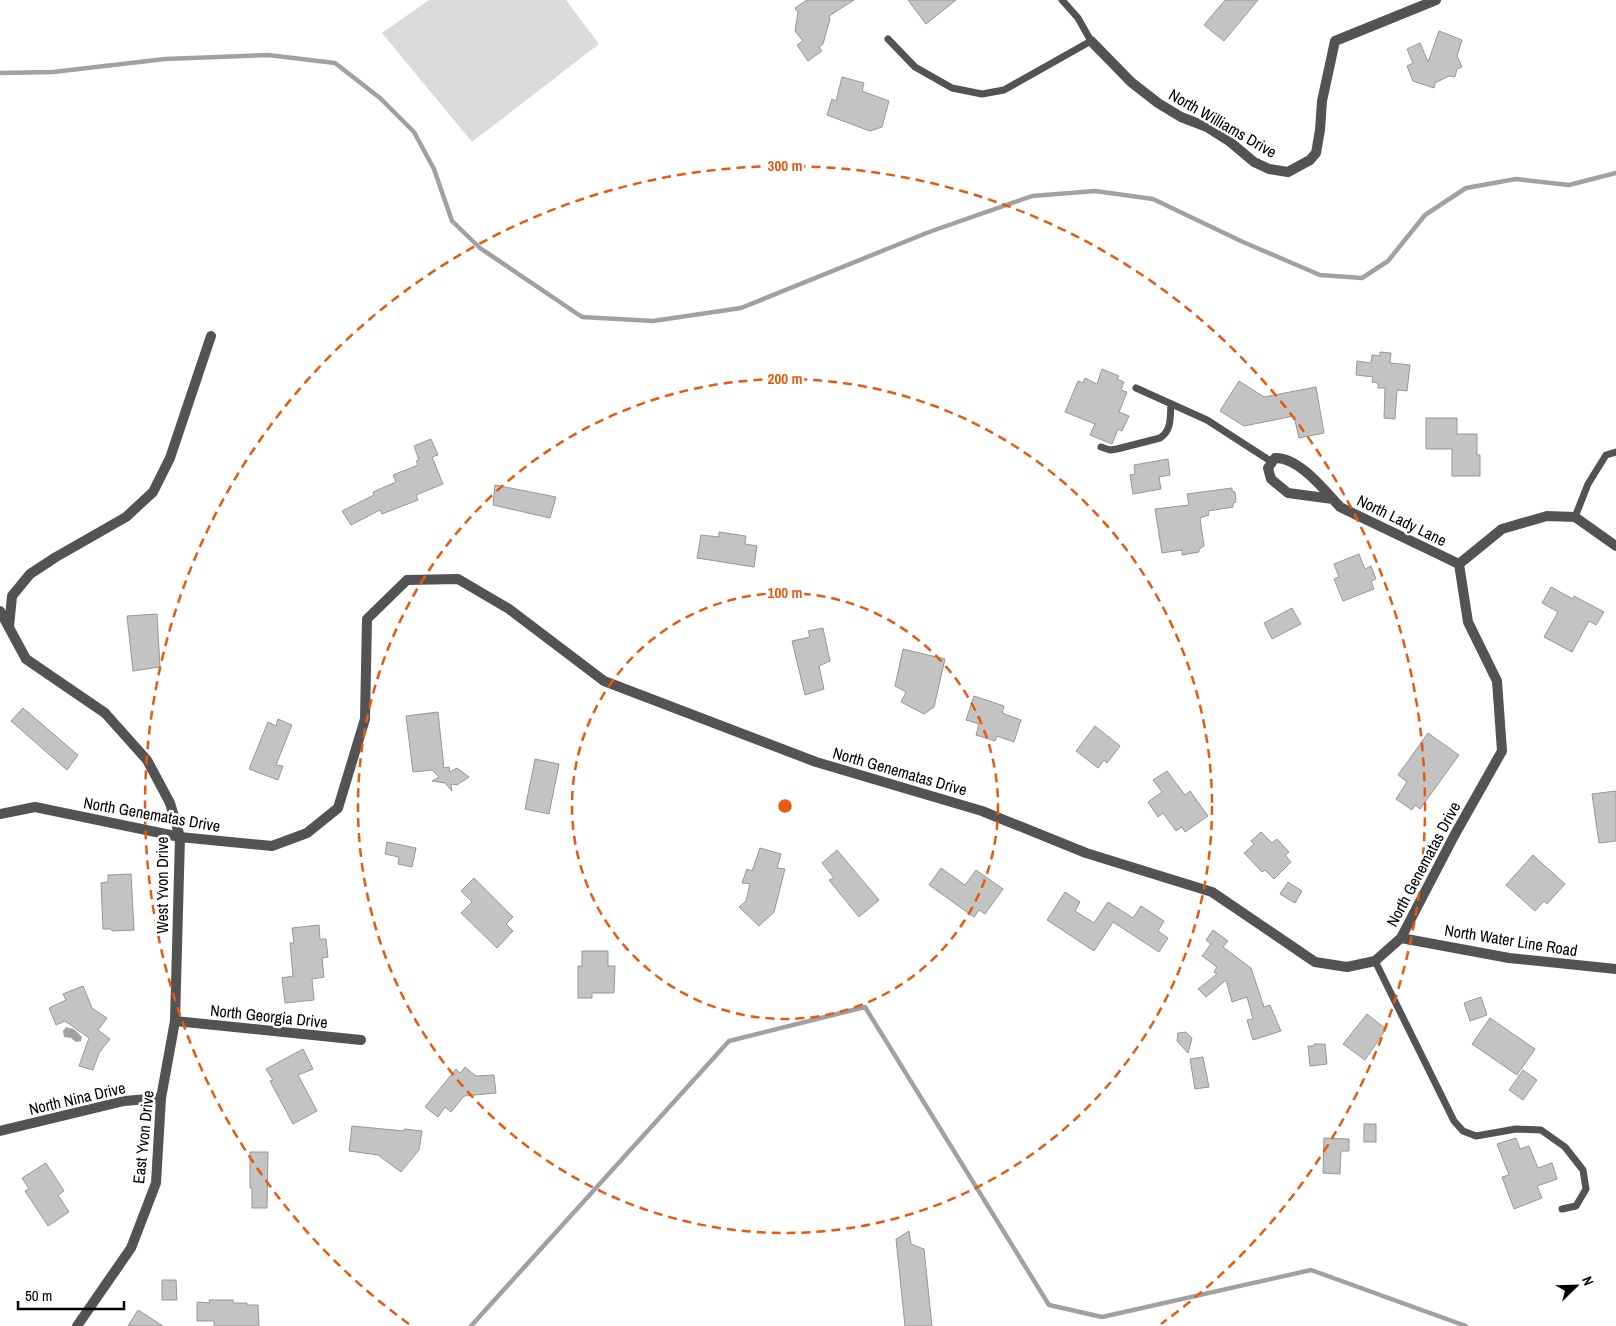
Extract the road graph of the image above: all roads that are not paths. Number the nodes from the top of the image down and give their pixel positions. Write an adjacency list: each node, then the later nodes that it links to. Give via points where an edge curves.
1 (1062, 0): 4 (lane, via 1078,18)
2 (1436, 0): 4 (street, North Williams Drive, via 1335,41 1322,101 1316,153 1288,172 1254,162 1207,127 1180,117 1158,103 1131,82)
3 (888, 39): 4 (lane, via 915,67 952,88 982,94 1004,90)
4 (1091, 41)
5 (211, 336): 16 (street, via 170,458 153,492 126,517 30,574 12,596)
6 (1136, 388): 7 (lane)
7 (1171, 404): 8 (lane, via 1169,429 1160,438 1117,449); 10 (lane, via 1207,420)
8 (1101, 447)
9 (1616, 452): 12 (lane, via 1606,455 1588,484)
10 (1272, 462): 11 (street, North Lady Lane, via 1275,458 1283,458 1296,463); 11 (street, North Lady Lane, via 1268,468 1271,479 1288,493)
11 (1333, 499): 14 (street, North Lady Lane, via 1340,506)
12 (1575, 518): 13 (street); 14 (street, via 1547,516 1502,529)
13 (1616, 546)
14 (1459, 564): 19 (street, North Genematas Drive, via 1468,622 1497,681 1502,751)
15 (0, 611): 16 (street, West Yvon Drive)
16 (9, 627): 18 (street, West Yvon Drive, via 26,659 106,714 147,760 170,803)
17 (0, 814): 18 (street, North Genematas Drive, via 35,807)
18 (180, 837): 20 (street, North Genematas Drive, via 272,846 306,833 338,808 366,719 367,619 407,580 458,579 509,609 604,681 816,762 982,811 1086,853 1212,892 1315,962 1348,967); 22 (street, West Yvon Drive)
19 (1401, 938): 20 (street, North Genematas Drive); 21 (street, North Water Line Road, via 1509,958)
20 (1375, 961): 26 (lane, via 1454,1121 1463,1131 1476,1136 1516,1129 1541,1130 1565,1148 1582,1170 1586,1189 1576,1206)
21 (1616, 970)
22 (174, 1021): 23 (street, North Georgia Drive); 24 (street, East Yvon Drive)
23 (361, 1040)
24 (161, 1098): 25 (street, North Nina Drive, via 124,1101); 27 (street, East Yvon Drive, via 156,1183 131,1248)
25 (0, 1131)
26 (1562, 1209)
27 (77, 1326)

